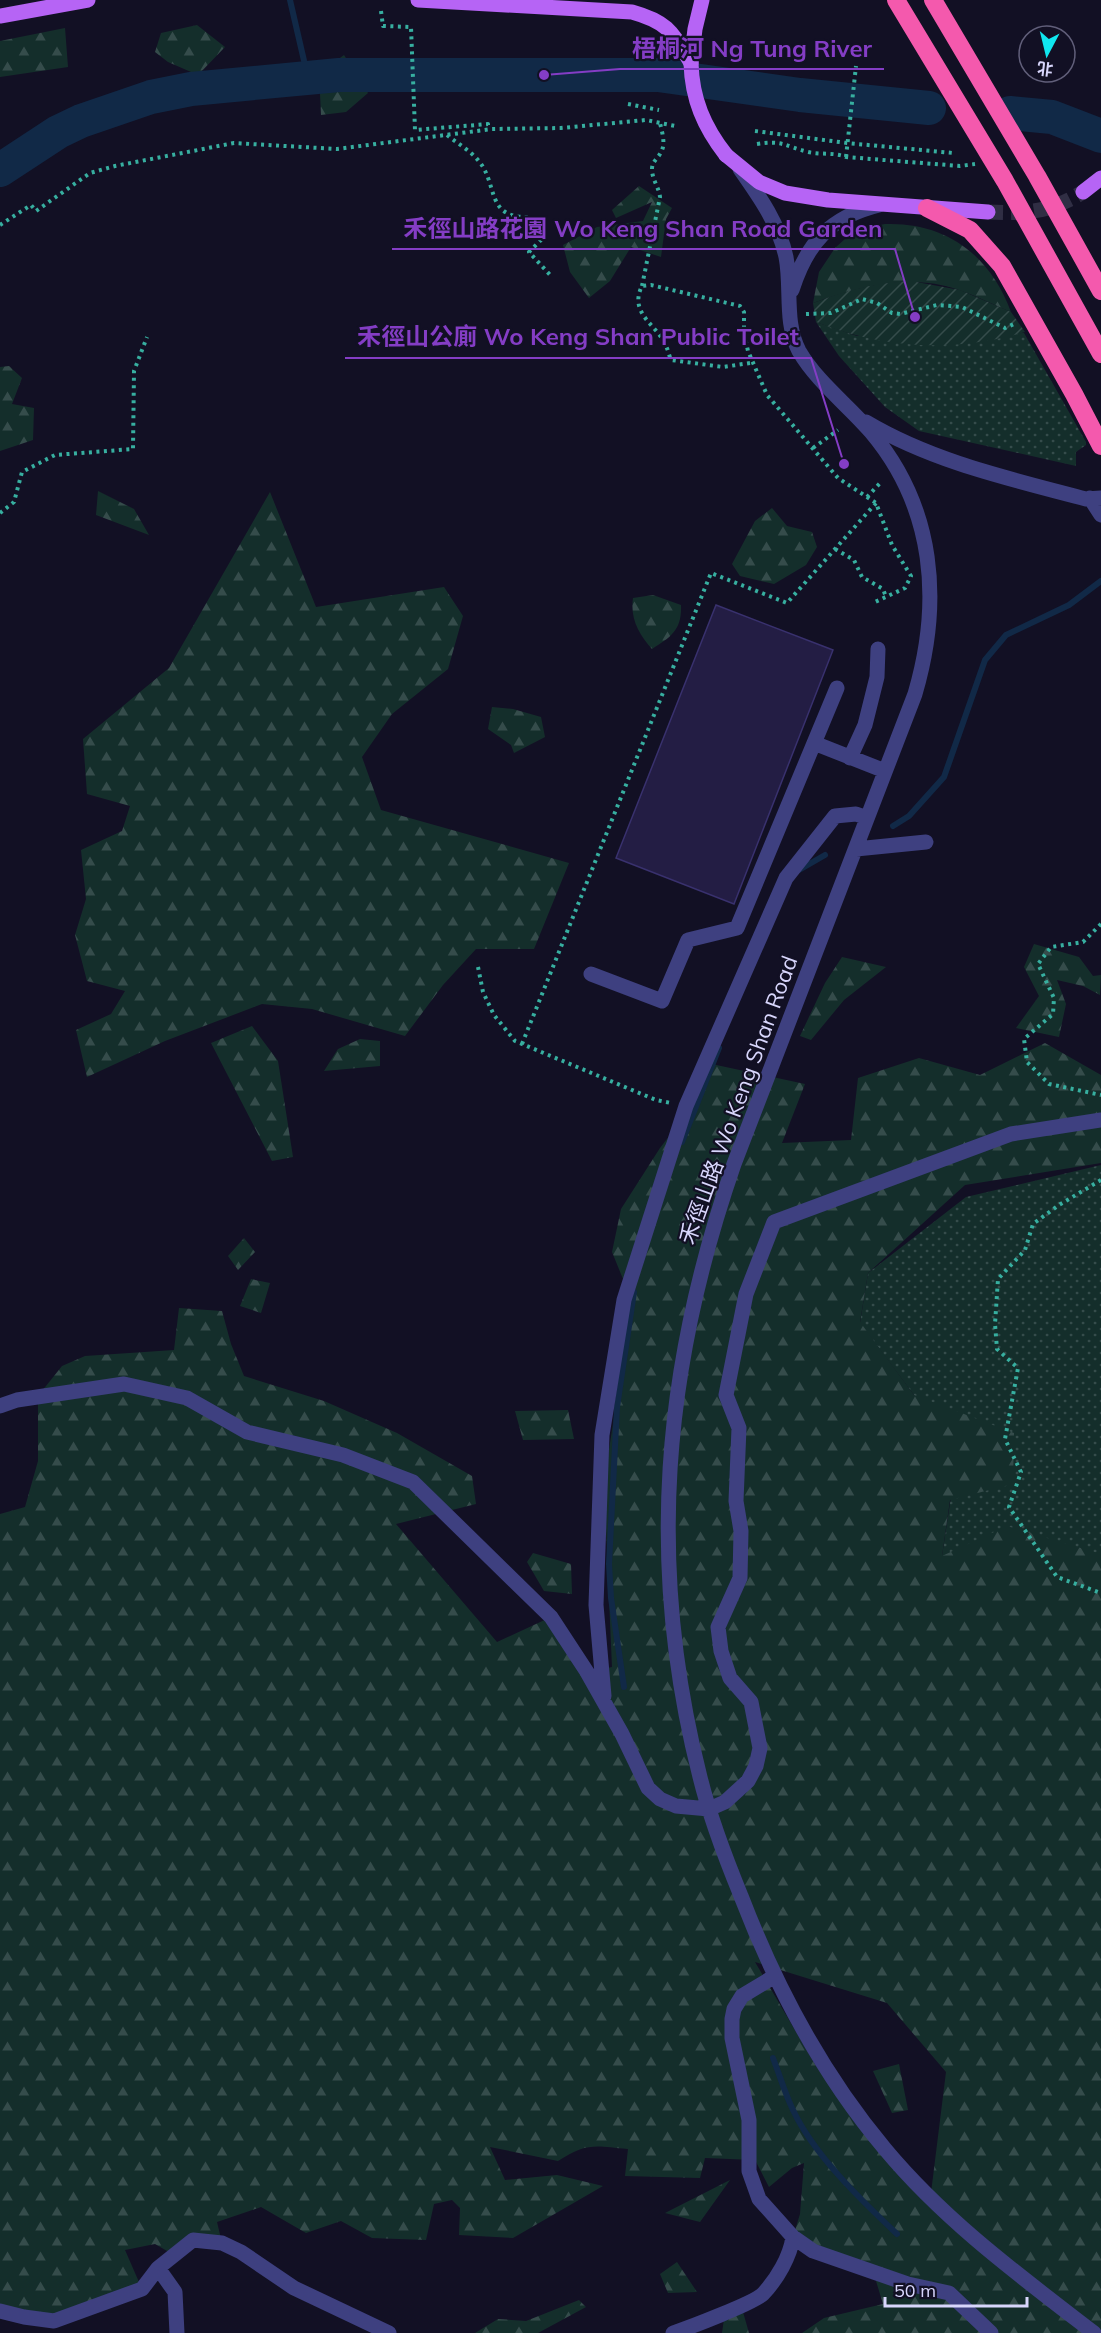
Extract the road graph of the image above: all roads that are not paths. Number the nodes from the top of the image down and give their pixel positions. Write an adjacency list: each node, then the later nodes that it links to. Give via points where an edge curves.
1 (88, 0): 8 (main road)
2 (418, 0): 7 (main road)
3 (543, 0): 7 (main road)
4 (702, 0): 9 (main road)
5 (896, 0): 18 (highway, bridge, via 1005,181)
6 (933, 0): 16 (highway, bridge)
7 (507, 4): 9 (main road, via 632,12 653,18 671,31)
8 (0, 16)
9 (691, 63): 10 (main road, bridge, via 697,106 713,138)
10 (739, 167): 13 (main road, via 759,182 785,193); 17 (street, 禾徑山路 Wo Keng Shan Road, via 779,234 786,256)
11 (1101, 178): 12 (main road)
12 (1083, 192)
13 (885, 204): 14 (main road); 17 (street, 禾徑山路 Wo Keng Shan Road, via 849,215 818,238 801,264)
14 (927, 208): 15 (main road); 20 (highway, via 970,230 992,252)
15 (988, 212)
16 (1101, 291)
17 (789, 302): 19 (street, 禾徑山路 Wo Keng Shan Road, via 799,350)
18 (1101, 354)
19 (849, 409): 21 (street, via 895,439 931,454 1042,487); 27 (street, 禾徑山路 Wo Keng Shan Road, via 872,433 900,476 917,516 929,565 931,609 926,650 915,694)
20 (1101, 446)
21 (1096, 498): 22 (street)
22 (1101, 515)
23 (878, 649): 26 (street, via 877,677 866,725)
24 (837, 688): 25 (street)
25 (814, 742): 26 (street); 31 (street, via 737,928 688,940 662,1001)
26 (850, 758): 27 (street)
27 (885, 771): 28 (street, 禾徑山路 Wo Keng Shan Road)
28 (867, 818): 30 (street, 禾徑山路 Wo Keng Shan Road); 34 (street, via 856,814 835,816 786,878 686,1106 624,1300 602,1435 596,1605)
29 (926, 842): 30 (street)
30 (856, 849): 35 (street, 禾徑山路 Wo Keng Shan Road, via 720,1206 694,1296 677,1387 669,1489 671,1599 682,1696)
31 (591, 974)
32 (1101, 1120): 35 (street, via 1011,1134 774,1222 746,1294 726,1395 739,1428 736,1501 741,1531 741,1578 718,1627 730,1678 752,1701 760,1748 748,1781 725,1802)
33 (0, 1406): 34 (street, via 124,1384 187,1398 247,1432 343,1455 413,1482 552,1617)
34 (604, 1702): 35 (street, via 648,1788 676,1806)
35 (709, 1809): 36 (street, 禾徑山路 Wo Keng Shan Road, via 750,1921)
36 (775, 1976): 37 (street, via 737,2002 732,2038 749,2120 749,2171 759,2199); 44 (street, 禾徑山路 Wo Keng Shan Road, via 829,2073 870,2131 907,2174 999,2259)
37 (793, 2237): 42 (street, via 785,2262 761,2295); 43 (street, via 813,2251 908,2284 950,2293)
38 (158, 2268): 39 (street, via 142,2289 54,2321); 40 (street, via 175,2292); 41 (street, via 193,2241 222,2243 294,2288)
39 (0, 2311)
40 (177, 2333)
41 (389, 2333)
42 (673, 2333)
43 (991, 2333)
44 (1094, 2333)

